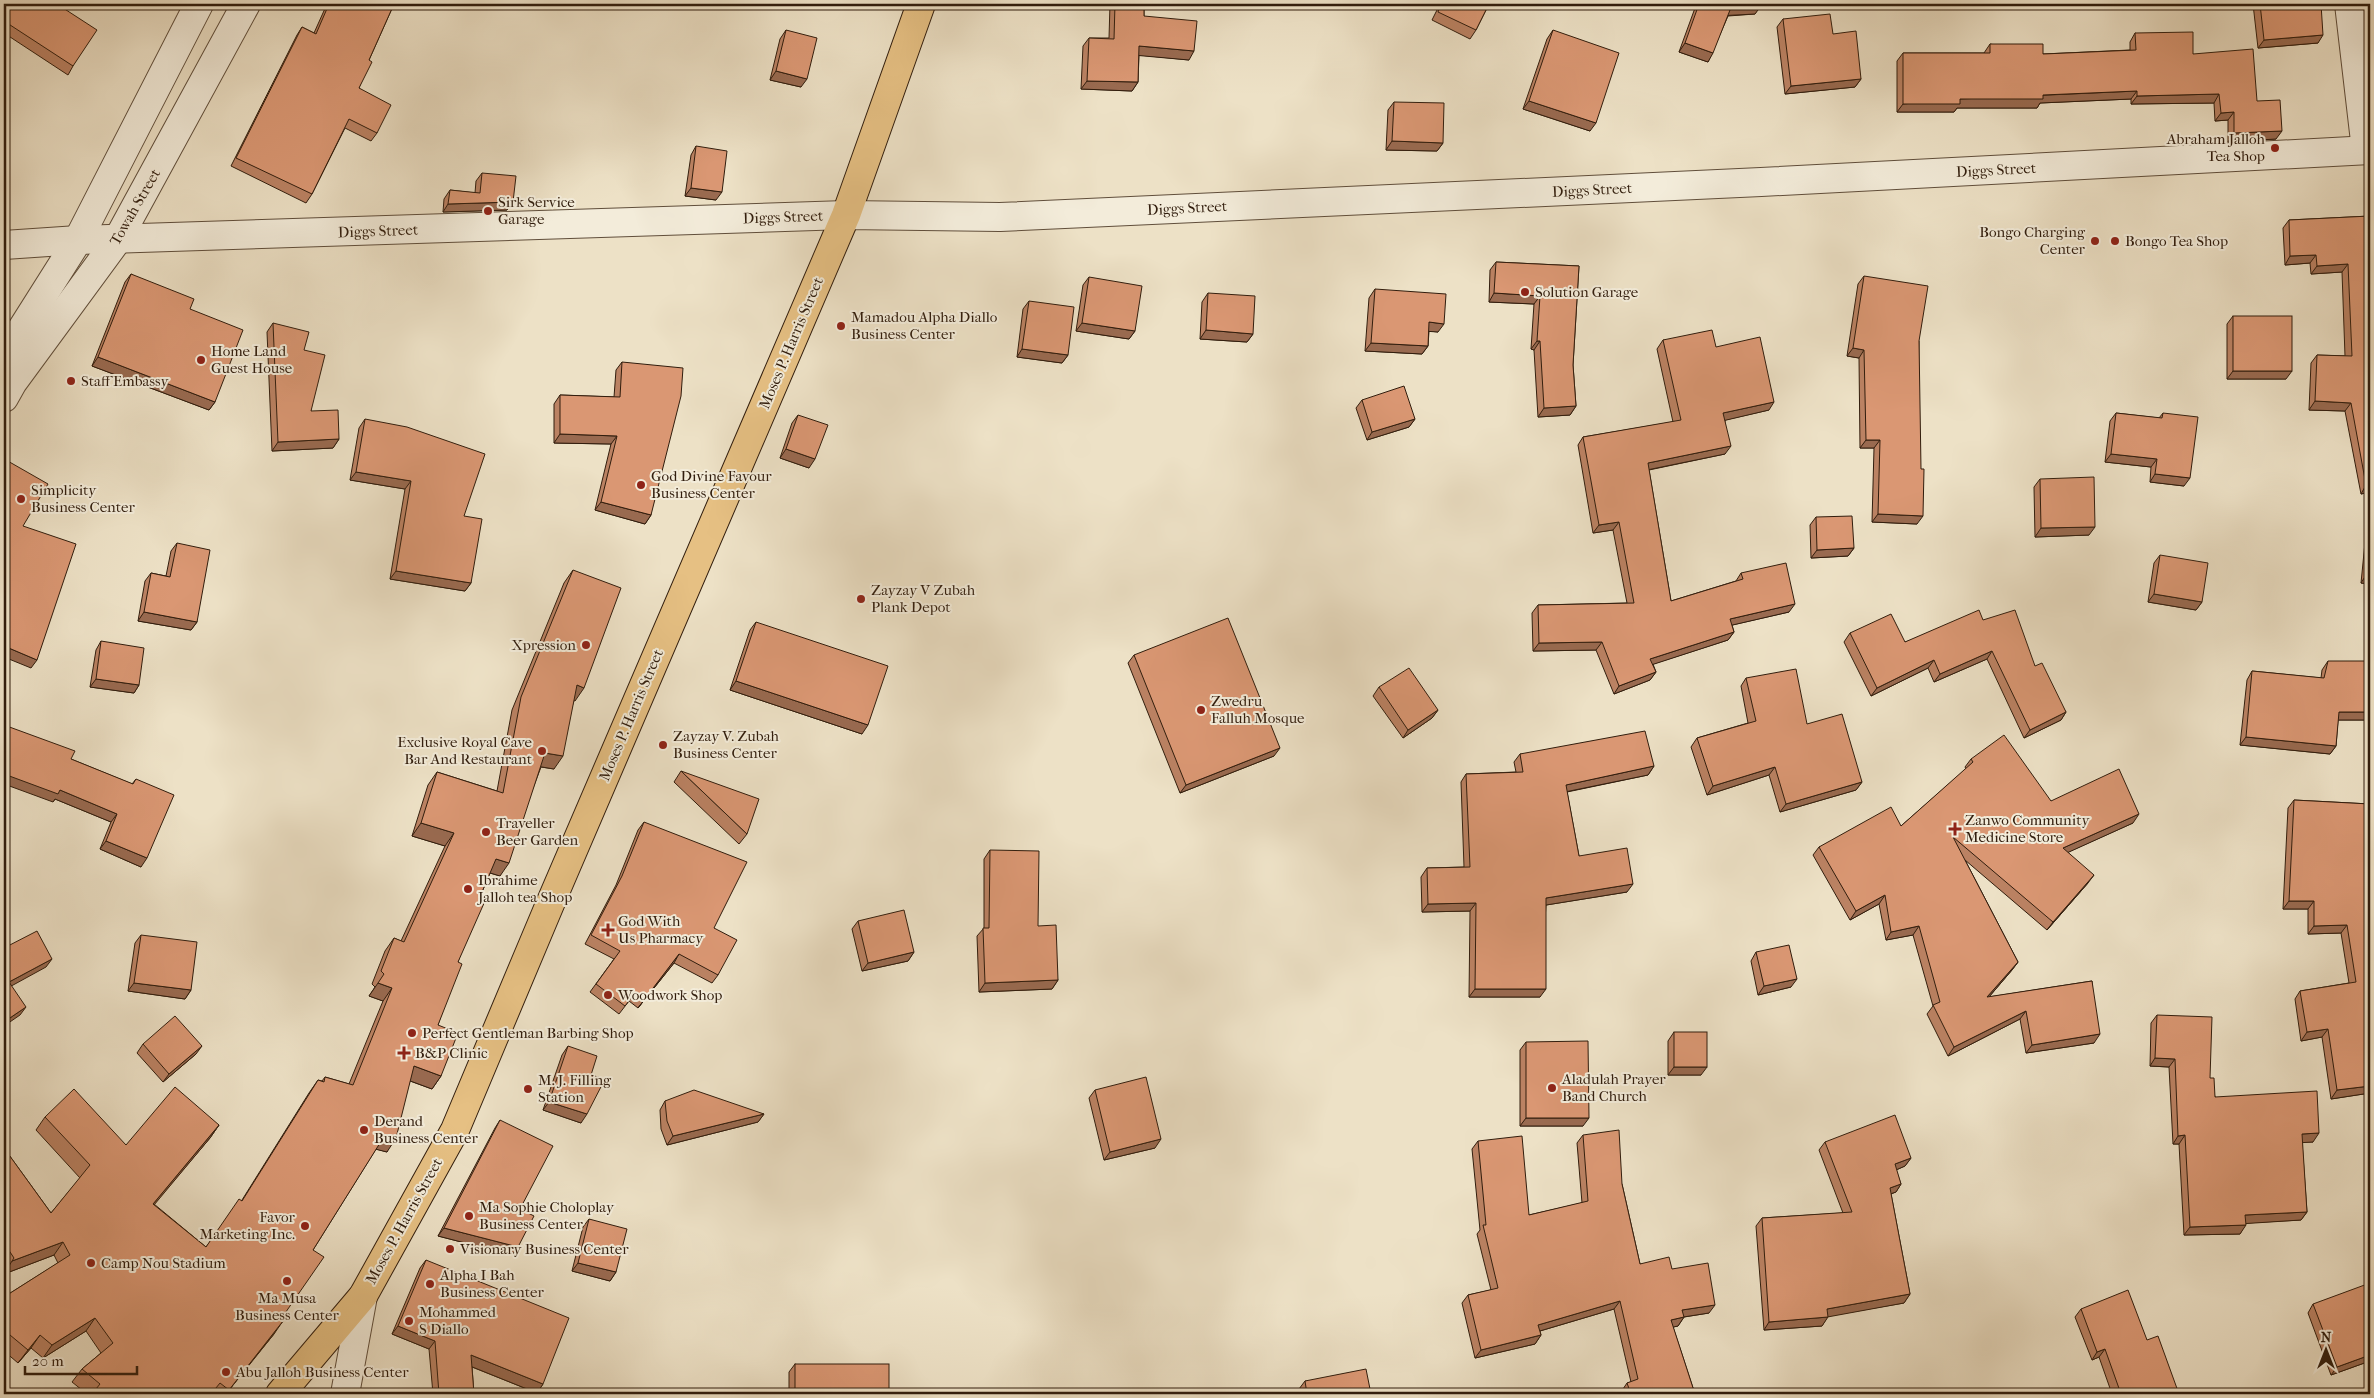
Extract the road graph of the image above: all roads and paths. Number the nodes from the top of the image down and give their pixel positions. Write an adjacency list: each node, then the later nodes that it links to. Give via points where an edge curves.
1 (199, 4): 8 (street)
2 (246, 4): 7 (street, Towah Street)
3 (921, 4): 6 (highway, Moses P. Harris Street)
4 (2349, 4): 5 (street)
5 (2368, 150): 6 (street, Diggs Street, via 1751,183 1000,217)
6 (846, 215): 7 (street, Diggs Street); 12 (highway, Moses P. Harris Street, via 455,1130)
7 (118, 239): 8 (street, Diggs Street); 11 (street, Towah Street)
8 (78, 240): 9 (street, Diggs Street); 10 (street)
9 (4, 245)
10 (4, 357)
11 (4, 398)
12 (363, 1296): 13 (highway, Moses P. Harris Street); 14 (street)
13 (280, 1394)
14 (345, 1394)

